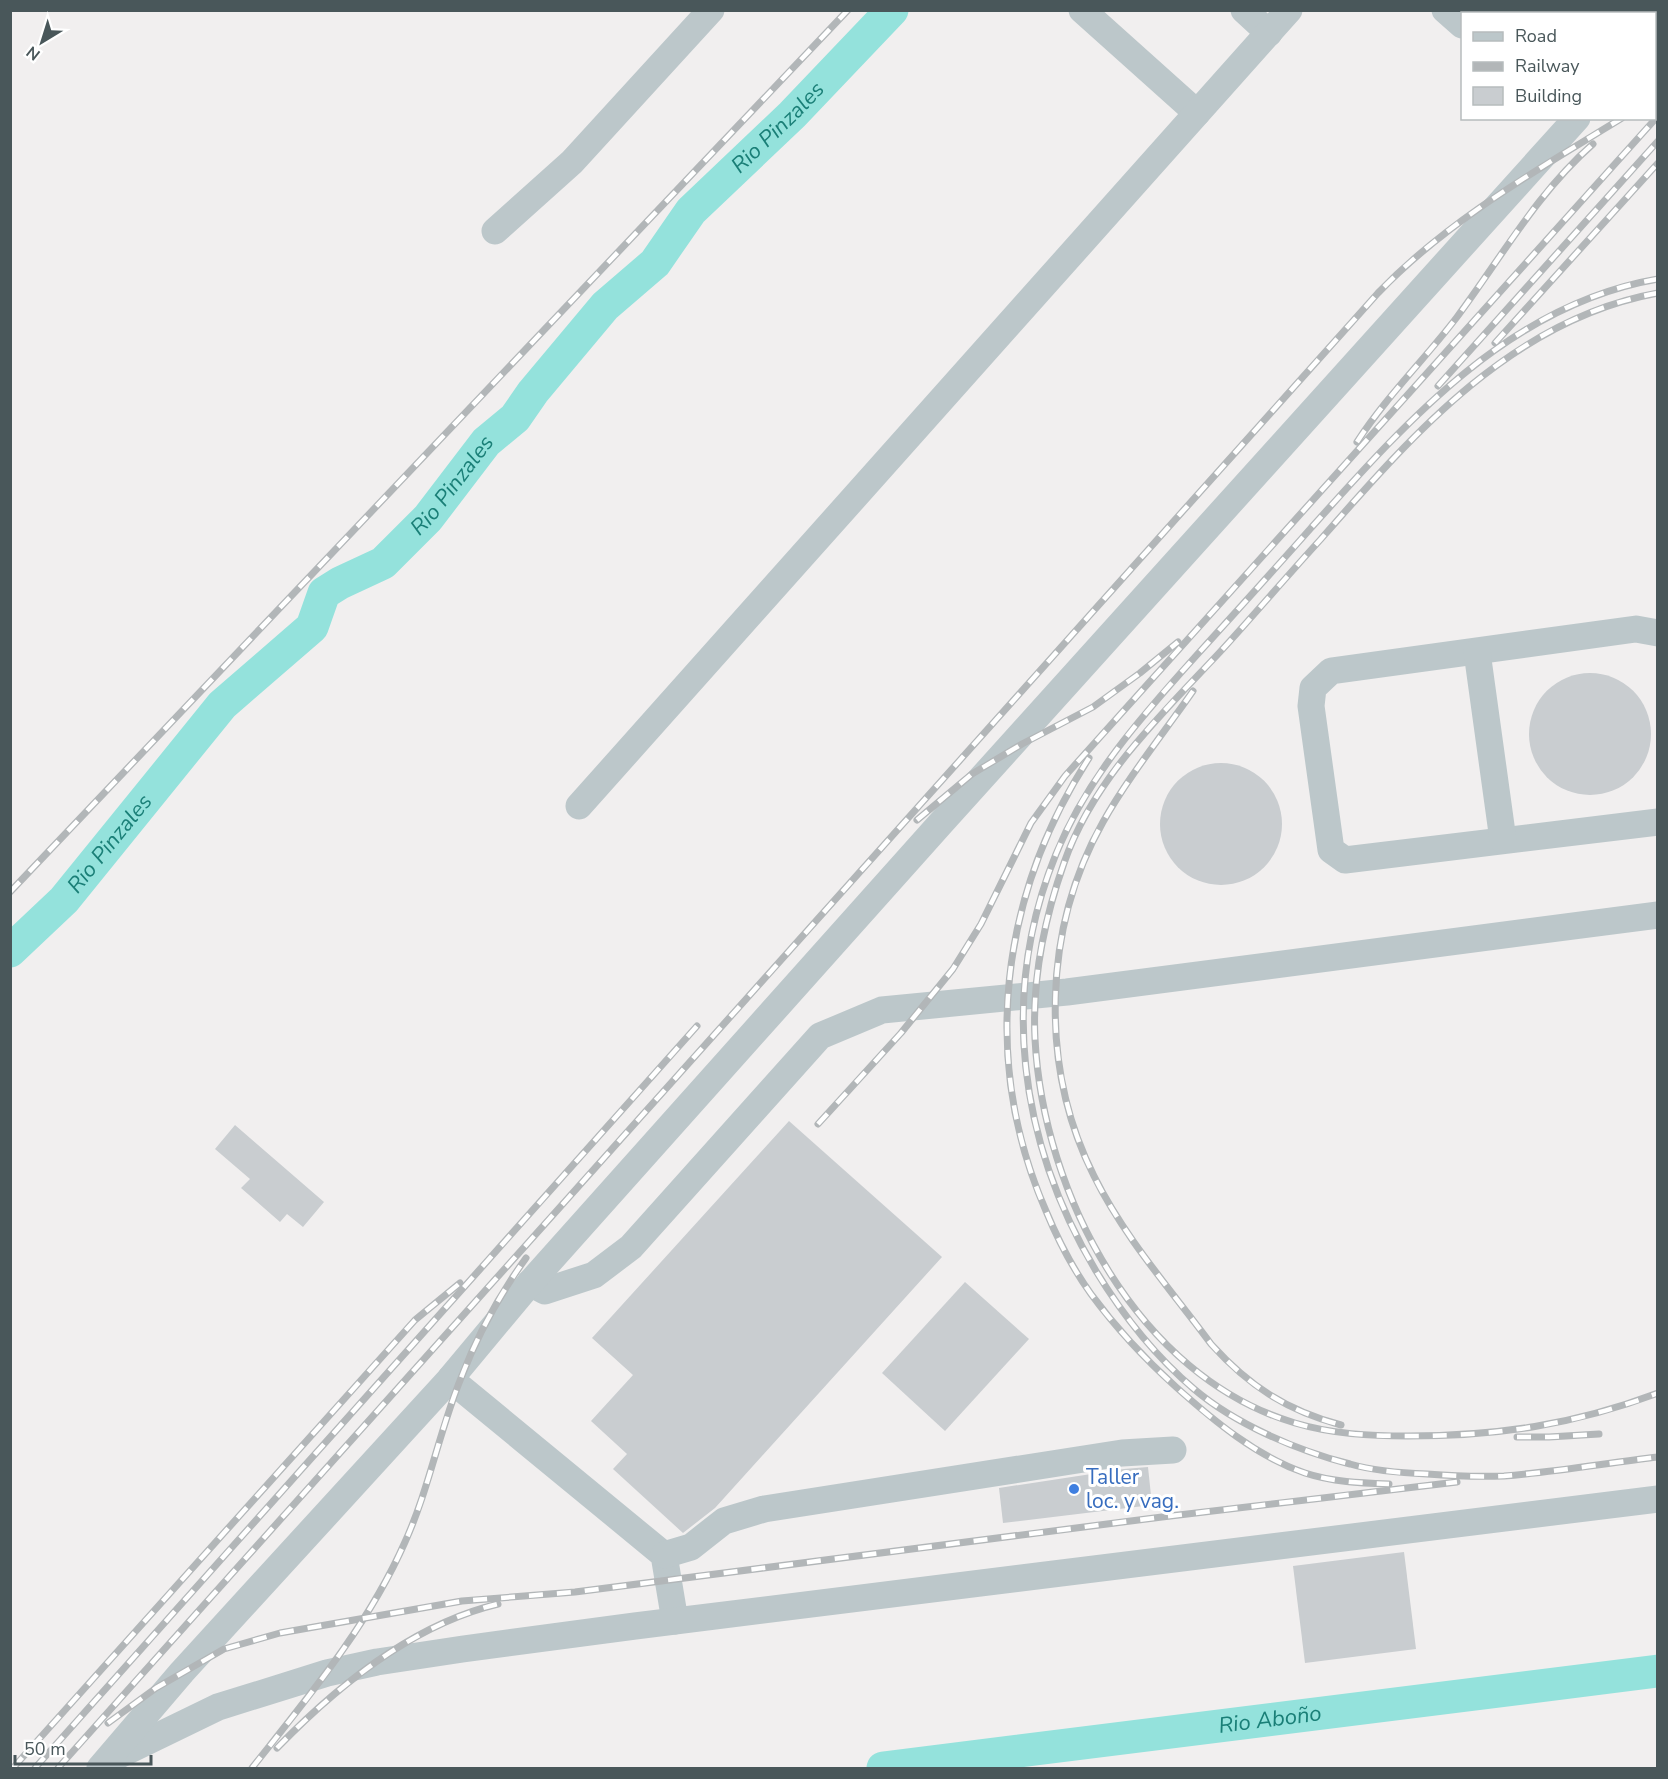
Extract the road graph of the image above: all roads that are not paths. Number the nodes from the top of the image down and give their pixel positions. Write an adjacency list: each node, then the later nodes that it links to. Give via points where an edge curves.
1 (711, 10): 10 (lane, via 572,162)
2 (1082, 10): 8 (lane)
3 (1244, 10): 7 (lane)
4 (1289, 10): 7 (lane)
5 (1445, 10): 6 (lane)
6 (1461, 24)
7 (1269, 33): 8 (lane)
8 (1197, 113): 13 (lane)
9 (1574, 120): 17 (lane)
10 (495, 231)
11 (1658, 633): 12 (lane, via 1636,629)
12 (1477, 652): 15 (lane); 15 (lane, via 1332,671 1313,688 1314,728 1331,850 1345,860)
13 (579, 806)
14 (1658, 822): 15 (lane)
15 (1503, 840)
16 (1658, 915): 17 (lane, via 1068,992 882,1010 820,1036 631,1247 594,1275 545,1291)
17 (530, 1283): 18 (lane)
18 (450, 1379): 21 (lane); 23 (lane, via 182,1672)
19 (1173, 1450): 21 (lane, via 1111,1454 764,1509 724,1521 691,1547)
20 (1658, 1498): 22 (lane)
21 (664, 1555): 22 (lane)
22 (675, 1621): 23 (lane, via 463,1649 327,1673 218,1707)
23 (103, 1765)

